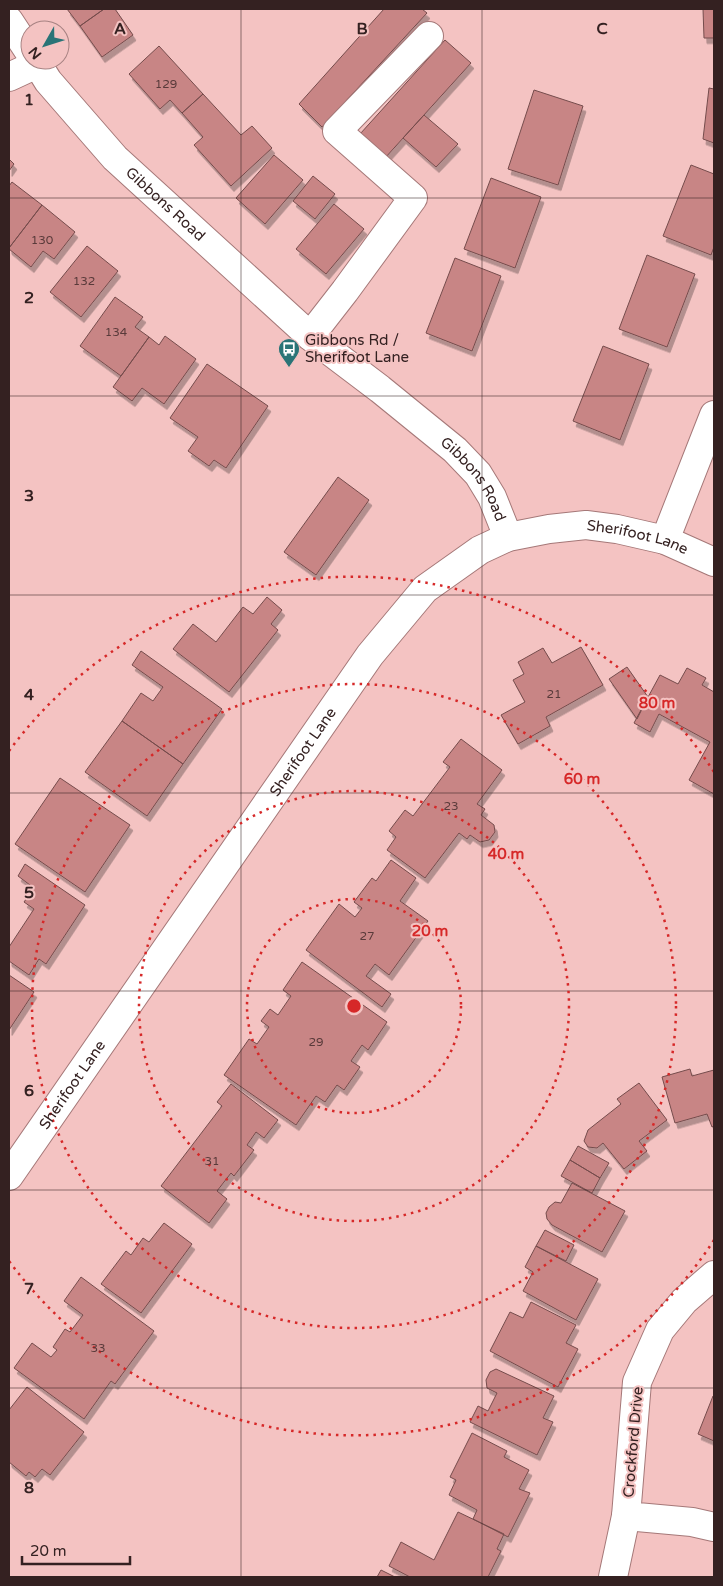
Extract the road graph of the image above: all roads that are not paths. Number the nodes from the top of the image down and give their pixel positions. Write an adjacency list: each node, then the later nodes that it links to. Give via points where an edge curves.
1 (9, 22): 3 (street, Gibbons Road)
2 (429, 36): 7 (street, via 337,131 413,198)
3 (20, 38)
4 (20, 69): 6 (street)
5 (41, 70): 7 (street, Gibbons Road, via 115,158)
6 (9, 77)
7 (310, 336): 9 (street, Gibbons Road, via 455,450 478,474 492,497)
8 (714, 415): 10 (street)
9 (508, 537): 10 (street, Sherifoot Lane, via 586,525); 12 (street, Sherifoot Lane, via 480,550 425,589 370,655)
10 (665, 540): 11 (street, Sherifoot Lane)
11 (714, 562)
12 (9, 1176)
13 (714, 1275): 14 (street, Crockford Drive, via 684,1301 660,1330 637,1382)
14 (626, 1516): 15 (street, Crockford Drive); 16 (street, Crockford Drive)
15 (714, 1527)
16 (613, 1577)

